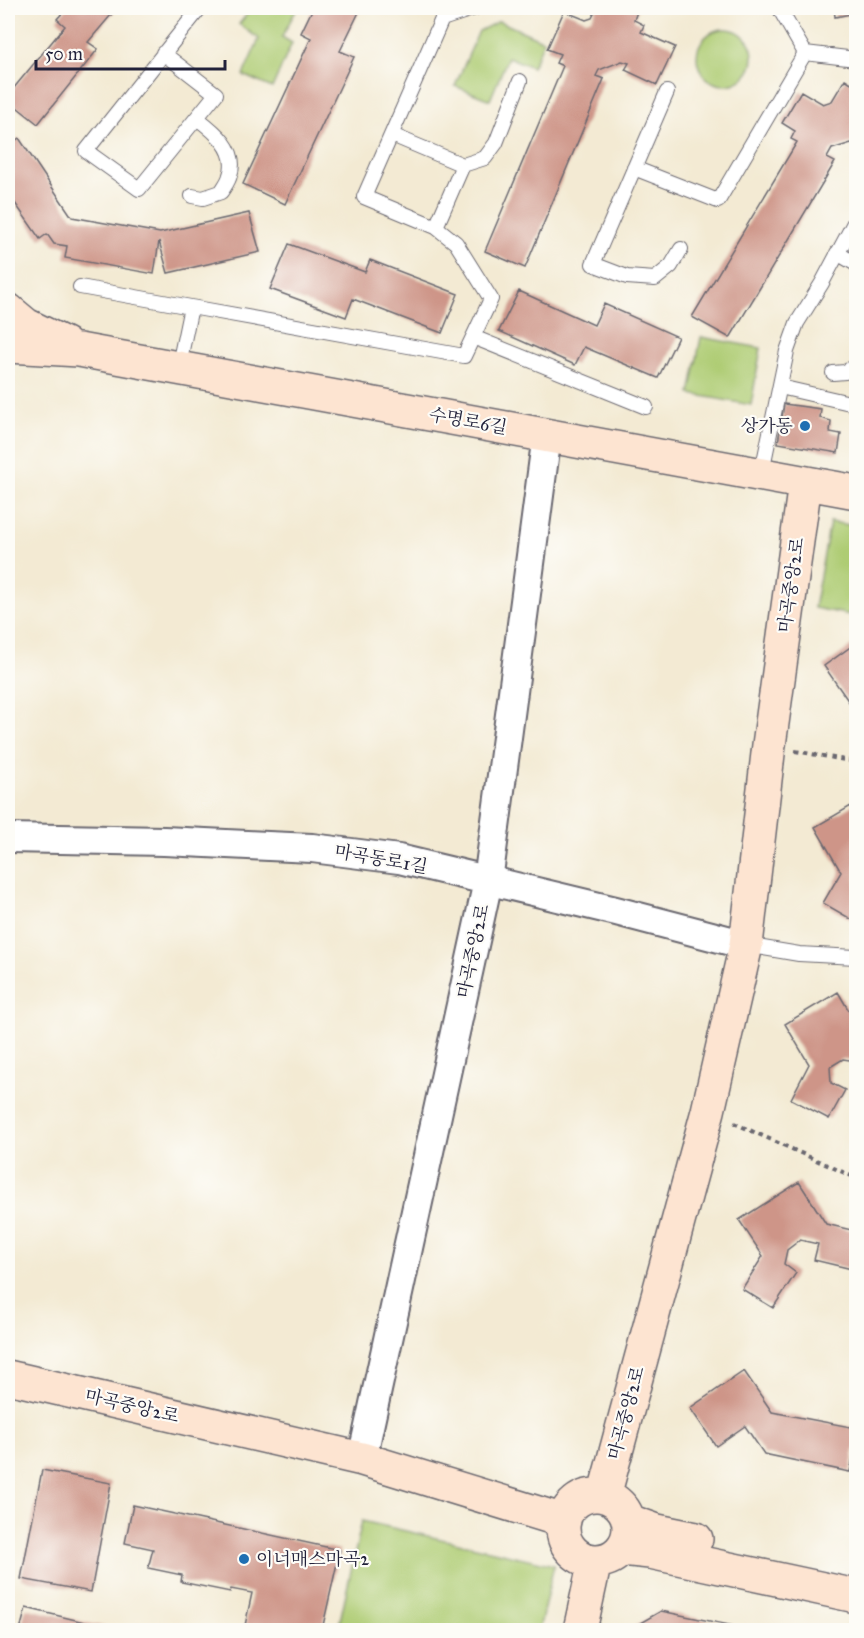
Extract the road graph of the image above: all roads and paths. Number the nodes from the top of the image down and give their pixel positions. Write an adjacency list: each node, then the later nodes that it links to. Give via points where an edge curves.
1 (200, 8): 4 (lane)
2 (475, 8): 10 (lane, via 442,19)
3 (778, 8): 5 (lane)
4 (164, 53): 9 (lane, via 216,94); 9 (lane, via 86,152 139,189)
5 (805, 53): 6 (lane); 12 (lane, via 718,201)
6 (856, 59)
7 (520, 81): 11 (lane, via 496,143 485,158)
8 (668, 92): 12 (lane)
9 (197, 118): 13 (lane, via 217,132 230,152 231,174 221,192 203,198)
10 (392, 135): 11 (lane); 15 (lane, via 364,197)
11 (463, 165): 15 (lane)
12 (634, 168): 16 (lane, via 593,264 627,277 655,279 671,266)
13 (192, 196)
14 (856, 219): 17 (lane)
15 (436, 227): 22 (lane, via 456,243 491,300)
16 (681, 249)
17 (837, 253): 18 (lane); 28 (lane, via 797,323)
18 (856, 264)
19 (80, 287): 20 (lane)
20 (191, 307): 22 (lane, via 464,356); 26 (lane)
21 (8, 310): 24 (street, via 26,325)
22 (473, 337): 30 (lane)
23 (8, 346): 24 (street)
24 (79, 350): 26 (street, 수명로6길)
25 (856, 366): 27 (lane)
26 (178, 369): 31 (street, 수명로6길)
27 (833, 373)
28 (780, 387): 29 (lane); 32 (lane)
29 (850, 404)
30 (646, 407)
31 (547, 435): 32 (street, 수명로6길); 38 (street, 마곡중앙2로)
32 (761, 476): 33 (street, 수명로6길)
33 (805, 483): 34 (street, 수명로6길); 35 (street, 마곡중앙2로)
34 (856, 492)
35 (769, 746): 36 (path); 39 (street, 마곡중앙2로)
36 (856, 762)
37 (8, 838): 38 (street, 마곡동로1길, via 312,848 399,859)
38 (488, 881): 39 (street, 마곡동로1길); 44 (street, 마곡중앙2로)
39 (746, 945): 40 (lane, via 799,954); 41 (street, 마곡중앙2로)
40 (856, 957)
41 (708, 1111): 42 (path); 45 (street, 마곡중앙2로)
42 (856, 1178)
43 (8, 1377): 44 (street, 마곡중앙2로)
44 (362, 1459): 46 (street, 마곡중앙2로)
45 (603, 1496): 46 (street, via 593,1495 574,1503); 47 (street, via 619,1504 626,1513)
46 (564, 1521): 47 (street, via 566,1544 587,1561)
47 (615, 1544): 48 (street, via 657,1531); 49 (street); 50 (street)
48 (856, 1573)
49 (856, 1596)
50 (580, 1630)

